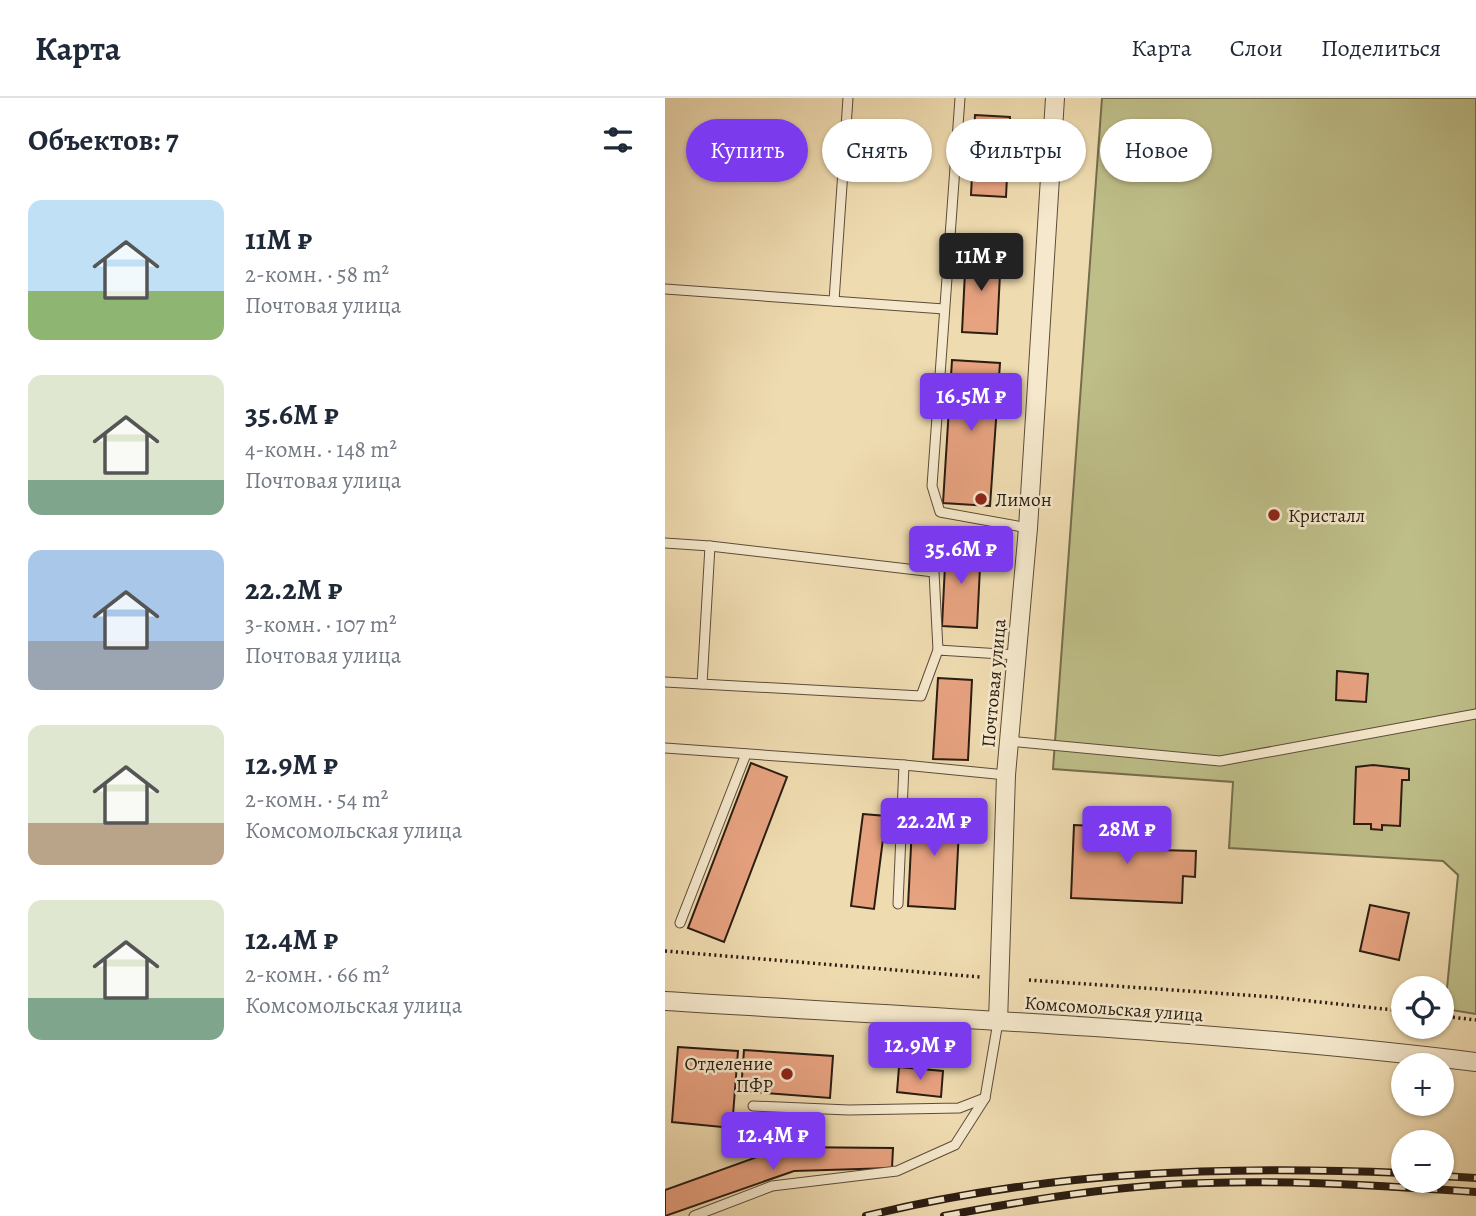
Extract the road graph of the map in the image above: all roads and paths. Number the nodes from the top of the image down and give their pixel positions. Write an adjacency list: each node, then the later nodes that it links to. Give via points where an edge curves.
1 (848, 98): 5 (lane)
2 (960, 98): 6 (lane)
3 (1055, 98): 7 (street, Почтовая улица)
4 (665, 289): 5 (lane)
5 (834, 301): 6 (lane)
6 (944, 309): 7 (lane, via 932,486 940,512)
7 (1028, 528): 11 (street, Почтовая улица)
8 (665, 543): 9 (lane)
9 (710, 546): 10 (lane, via 934,572); 13 (lane)
10 (938, 650): 11 (lane); 13 (lane, via 921,696)
11 (1017, 655): 15 (street, Почтовая улица)
12 (665, 682): 13 (lane)
13 (702, 684)
14 (1476, 713): 15 (lane, via 1220,761)
15 (1008, 741): 20 (street, Почтовая улица)
16 (667, 748): 17 (lane); 18 (lane)
17 (746, 754): 19 (lane); 22 (lane)
18 (665, 760)
19 (904, 765): 20 (lane); 21 (lane)
20 (1006, 775): 30 (street, Почтовая улица)
21 (898, 904)
22 (680, 923)
23 (665, 951): 24 (path)
24 (989, 977)
25 (1029, 979): 27 (path)
26 (665, 1002): 30 (street, Комсомольская улица)
27 (1391, 1010)
28 (1454, 1017): 29 (path)
29 (1476, 1020)
30 (998, 1021): 31 (street, Комсомольская улица, via 1356,1047); 32 (lane)
31 (1476, 1062)
32 (985, 1098): 33 (lane, via 958,1108); 34 (lane, via 955,1145 897,1171 772,1186)
33 (753, 1106)
34 (694, 1216)

